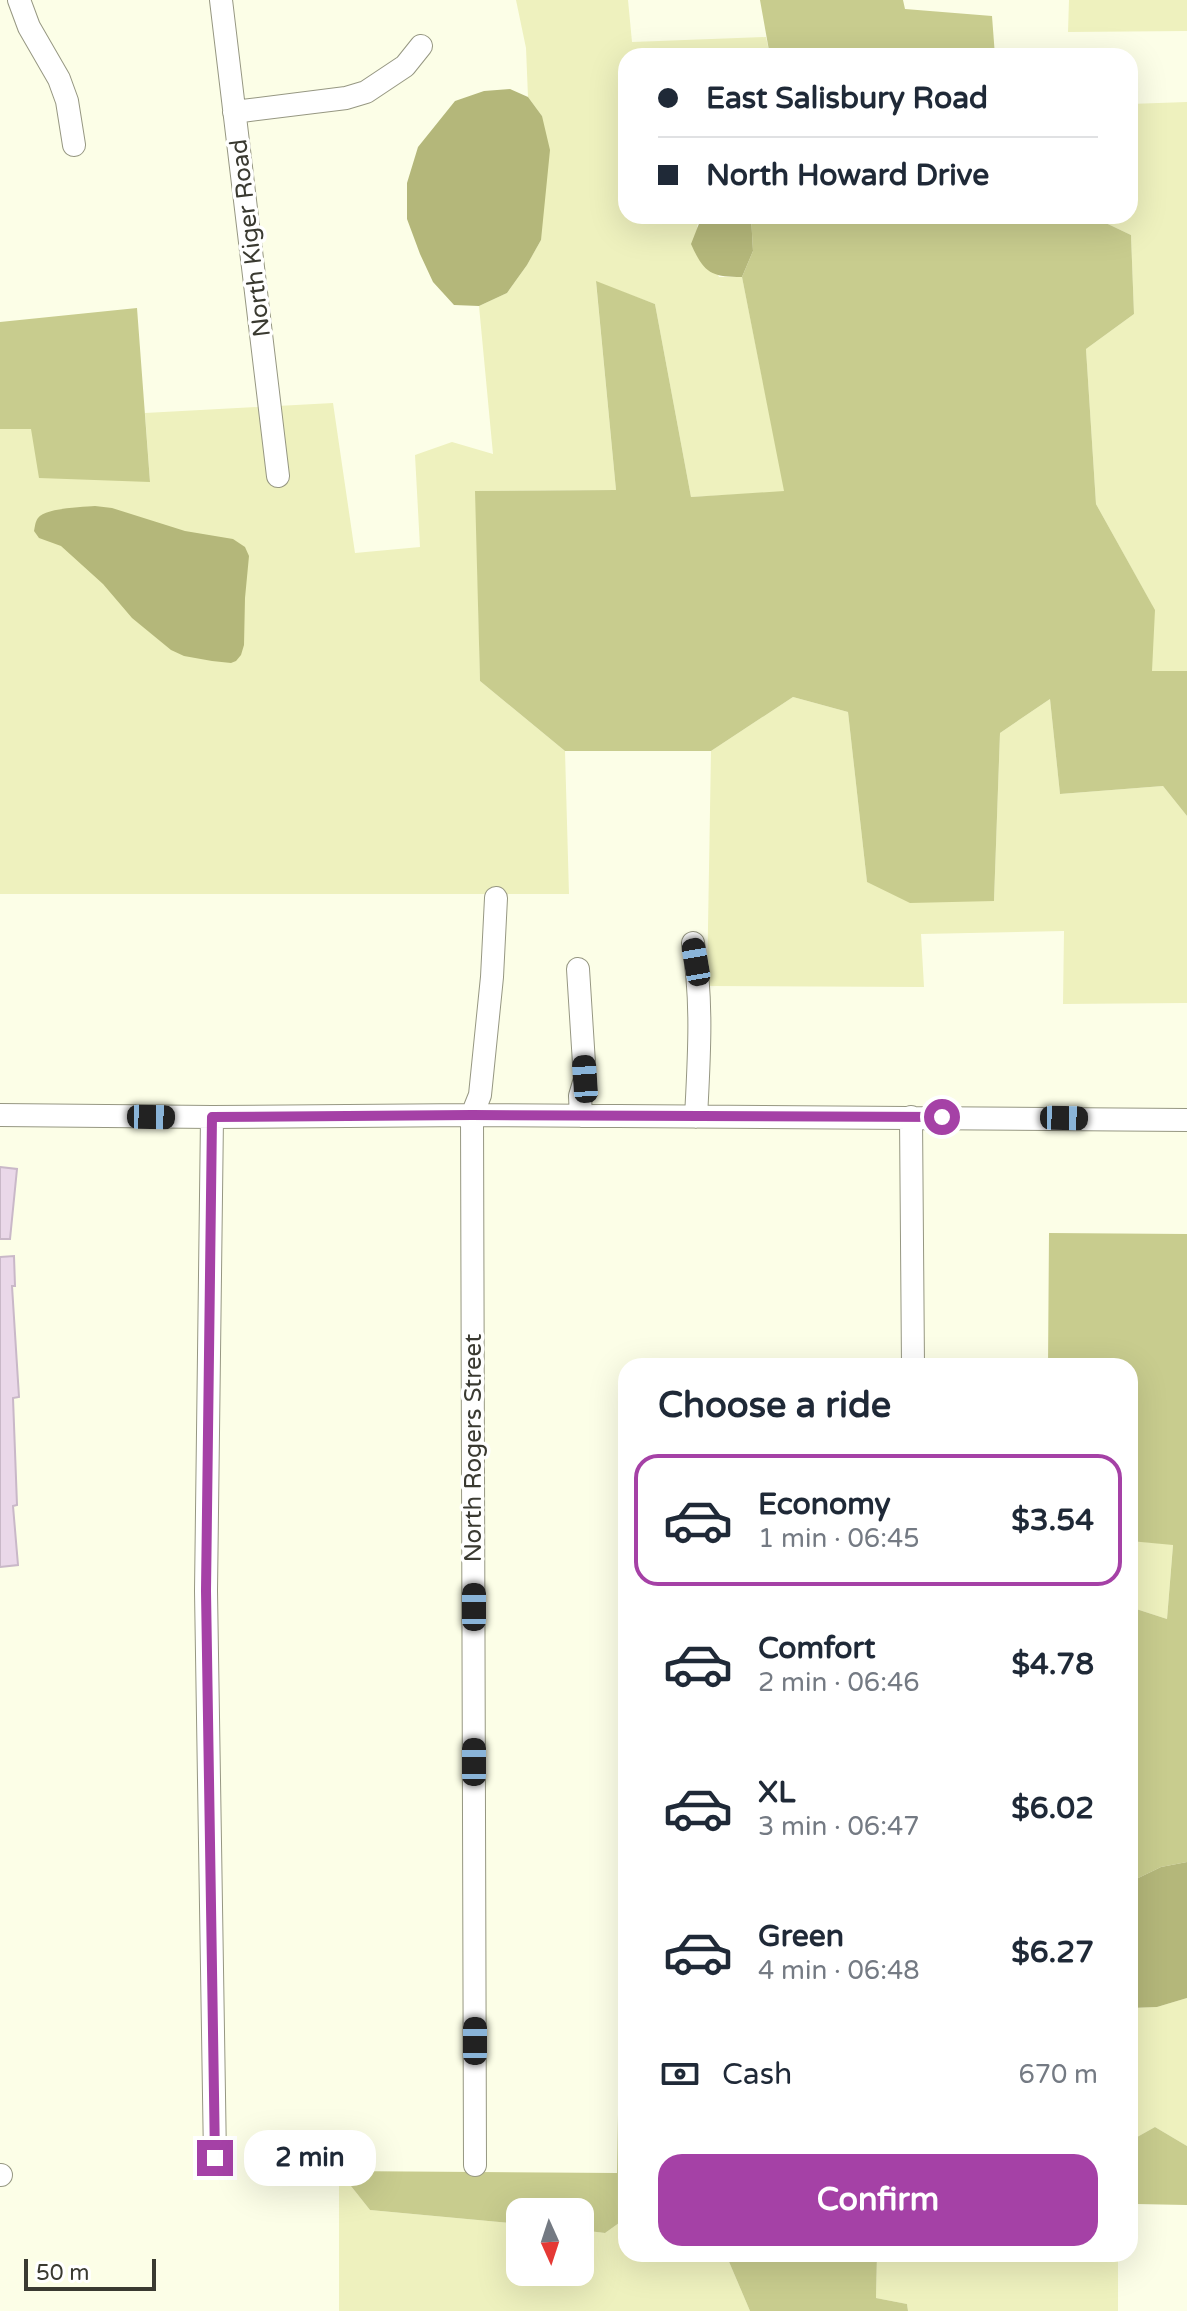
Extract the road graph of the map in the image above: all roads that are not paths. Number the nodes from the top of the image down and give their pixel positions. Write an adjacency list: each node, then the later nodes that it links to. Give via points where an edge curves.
1 (19, 0): 5 (street, via 59,79)
2 (221, 0): 4 (street, North Kiger Road)
3 (421, 46): 4 (street, via 405,66 366,92)
4 (234, 112): 6 (street, North Kiger Road)
5 (74, 145)
6 (278, 476)
7 (496, 898): 11 (street, North Rogers Street, via 480,1095)
8 (693, 943): 14 (street, via 700,1031)
9 (578, 969): 12 (street, via 585,1079)
10 (0, 1115): 13 (street)
11 (472, 1115): 12 (street); 13 (street); 19 (street, North Rogers Street)
12 (581, 1116): 14 (street)
13 (212, 1117): 18 (street, via 206,1591)
14 (696, 1117): 15 (street)
15 (911, 1117): 16 (street); 17 (street)
16 (1187, 1120)
17 (913, 1358)
18 (215, 2158)
19 (475, 2165)

